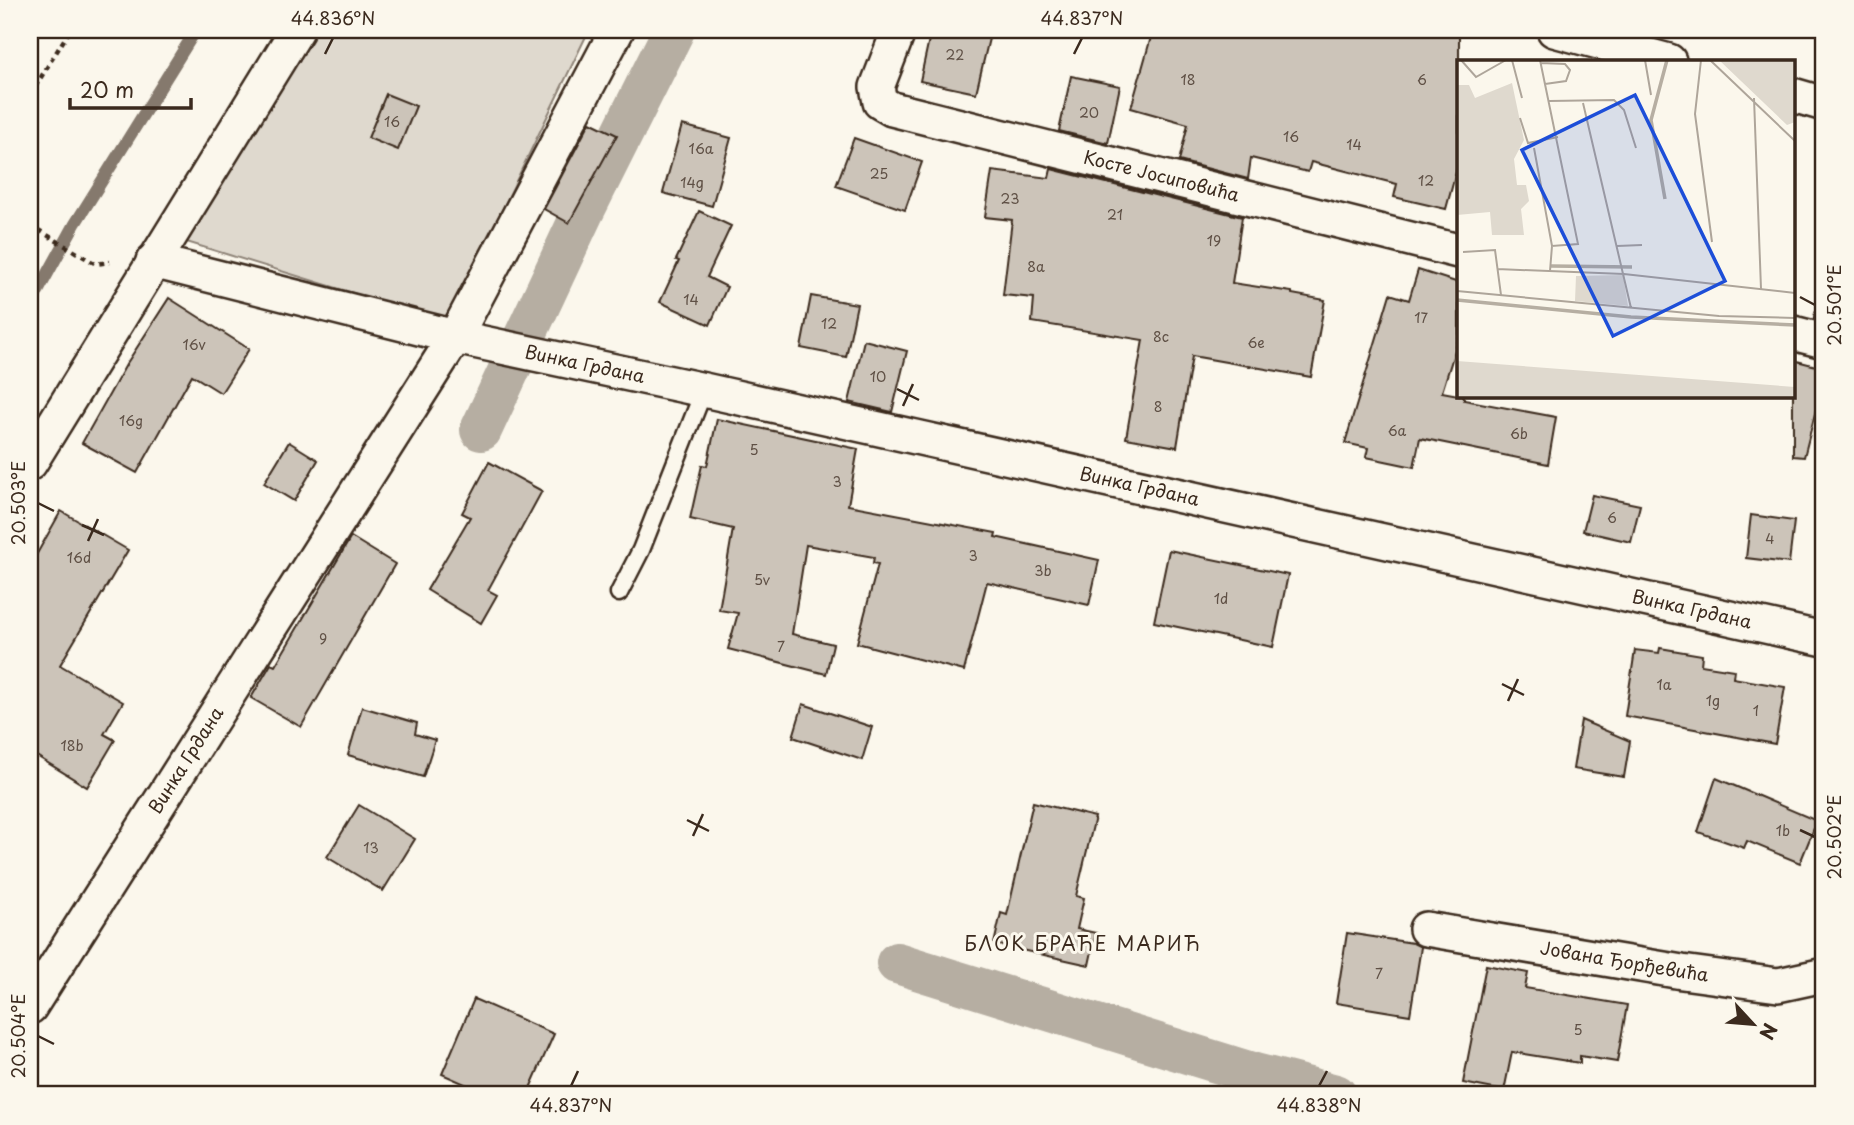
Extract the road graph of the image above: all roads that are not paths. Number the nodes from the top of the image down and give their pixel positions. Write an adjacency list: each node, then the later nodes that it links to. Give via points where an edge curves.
1 (297, 30): 9 (street)
2 (617, 30): 10 (street, Винка Грдана)
3 (899, 30): 8 (street, Косте Јосиповића, via 877,87 880,102 891,109)
4 (1554, 30): 5 (street)
5 (1665, 60)
6 (1794, 95): 7 (street)
7 (1824, 104)
8 (1457, 251)
9 (153, 261): 10 (street, Винка Грдана); 12 (street)
10 (455, 337): 11 (street, Винка Грдана); 17 (street, Винка Грдана)
11 (704, 390): 13 (lane); 14 (street, Винка Грдана)
12 (30, 463)
13 (619, 593)
14 (1824, 639)
15 (1426, 929): 16 (street, Јована Ђорђевића, via 1778,985)
16 (1824, 975)
17 (30, 1007)

